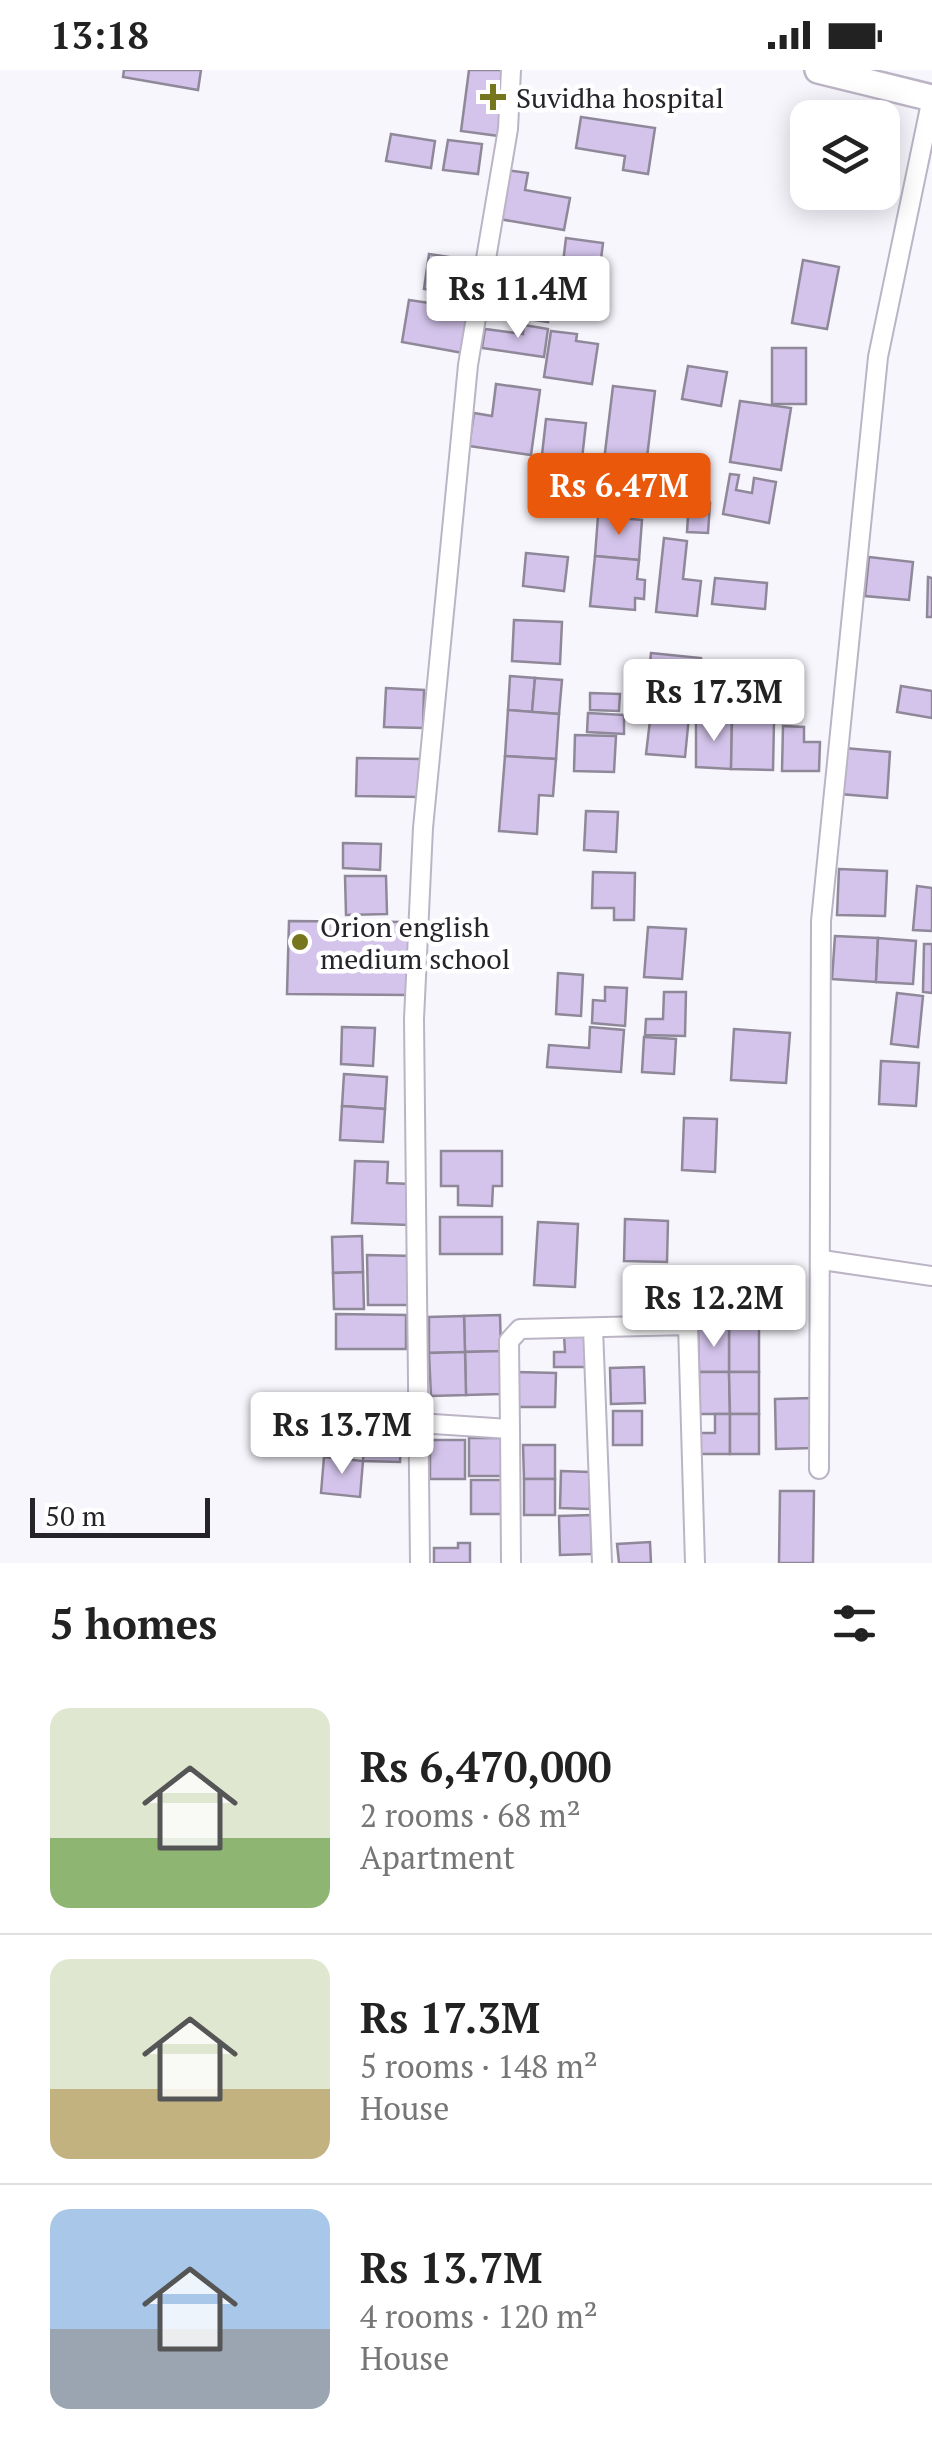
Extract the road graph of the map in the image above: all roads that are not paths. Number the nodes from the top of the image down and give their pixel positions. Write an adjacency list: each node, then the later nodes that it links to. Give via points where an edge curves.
1 (512, 70): 8 (street, via 468,365 422,828 414,1019)
2 (818, 70): 3 (main road)
3 (863, 75): 4 (main road)
4 (932, 98): 5 (street, via 878,357 821,921)
5 (822, 1260): 6 (street); 10 (street)
6 (932, 1276)
7 (593, 1328): 9 (street, via 512,1334); 13 (street); 14 (street, via 688,1325)
8 (418, 1422): 9 (street); 11 (street)
9 (510, 1429): 12 (street)
10 (819, 1469)
11 (420, 1563)
12 (511, 1563)
13 (602, 1563)
14 (695, 1563)

